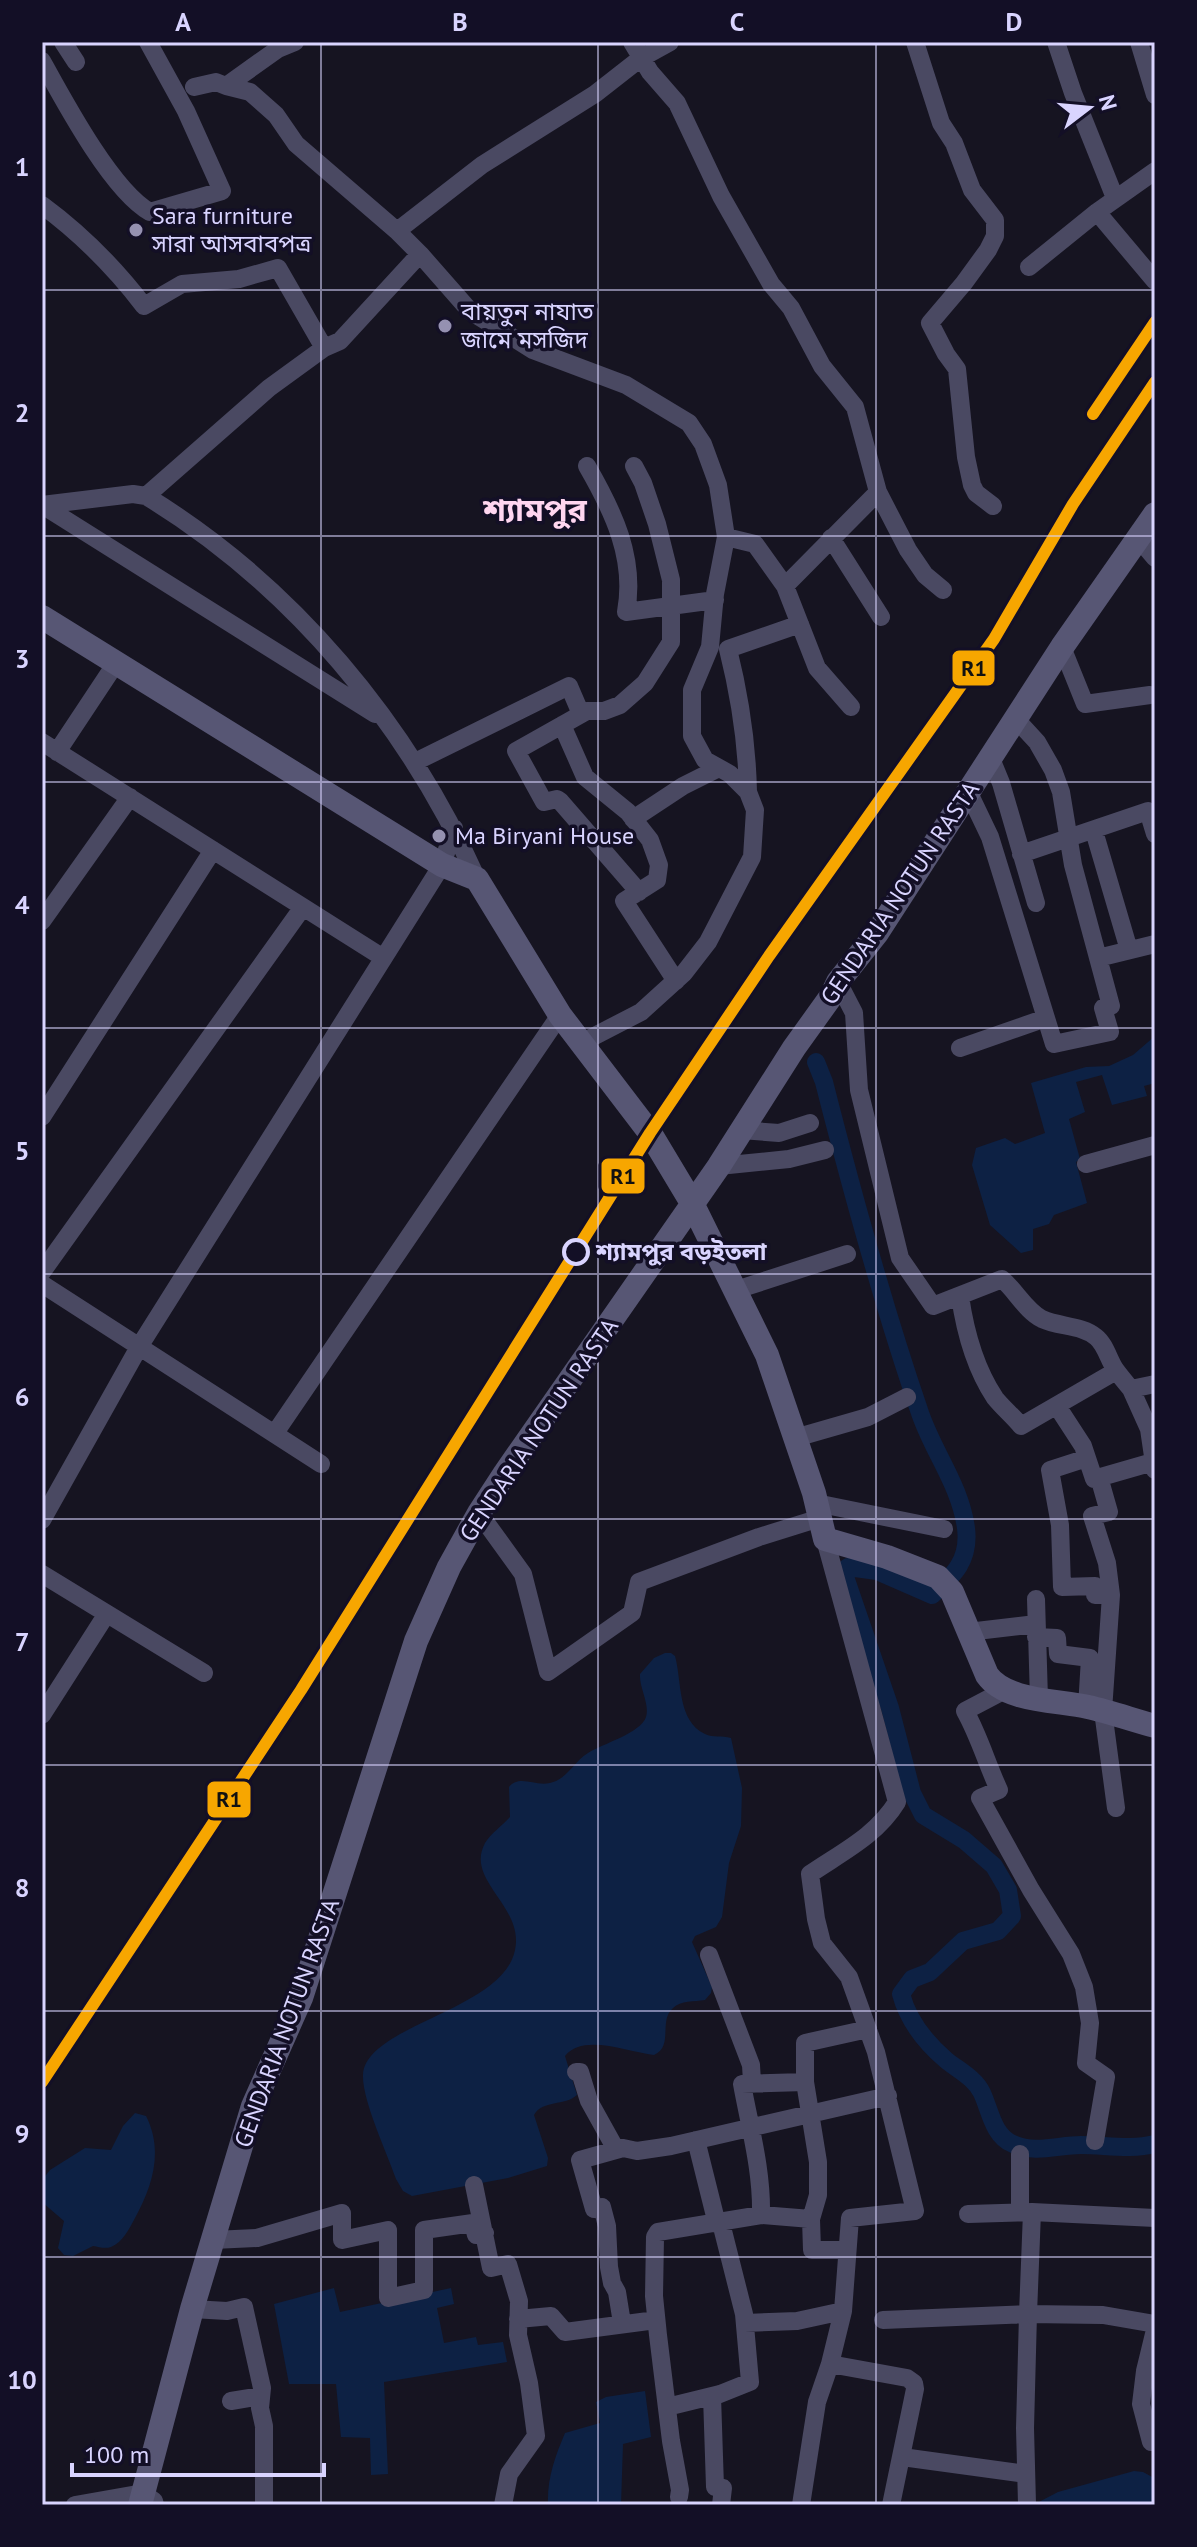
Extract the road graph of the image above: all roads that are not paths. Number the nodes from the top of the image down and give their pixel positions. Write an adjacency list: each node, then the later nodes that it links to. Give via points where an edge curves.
1 (63, 42): 10 (street)
2 (148, 42): 9 (street, via 222,191 150,212 136,204 99,156)
3 (295, 42): 11 (street)
4 (670, 42): 8 (street)
5 (915, 42): 27 (street, via 941,123 972,190 995,220 988,250 930,323 957,369 972,485)
6 (1056, 42): 15 (street)
7 (1139, 42): 13 (street)
8 (636, 50): 18 (street, via 595,94 482,165); 25 (street, via 677,103 771,284 791,308 827,374 855,407)
9 (42, 61)
10 (76, 62)
11 (226, 86): 12 (street, via 216,82); 18 (street, via 250,92 276,115 296,144)
12 (194, 87)
13 (1155, 95)
14 (1153, 175): 15 (street)
15 (1115, 198): 17 (street)
16 (42, 205): 22 (street, via 114,270 144,306 182,284 239,279 278,268)
17 (1097, 212): 20 (street); 21 (street)
18 (397, 231): 19 (street)
19 (420, 254): 22 (street, via 340,341); 29 (street, via 470,311 533,350 626,385 689,423 718,485)
20 (1029, 267)
21 (1155, 281)
22 (324, 348): 26 (street, via 269,388)
23 (587, 466): 36 (street, via 624,543 626,612)
24 (634, 466): 36 (street, via 657,524)
25 (878, 492): 30 (street); 34 (street, via 908,550)
26 (146, 496): 46 (street, via 213,541 304,622); 46 (street, via 42,505)
27 (993, 506)
28 (1155, 514): 31 (main road, GENDARIA NOTUN RASTA)
29 (726, 537): 33 (street, via 755,544); 35 (street)
30 (831, 538): 33 (street); 38 (street)
31 (1139, 539): 32 (street); 40 (main road, GENDARIA NOTUN RASTA)
32 (1155, 558)
33 (785, 586): 39 (street)
34 (943, 590)
35 (715, 600): 36 (street); 51 (street, via 710,647 692,690 692,736 705,760)
36 (672, 605): 44 (street, via 671,642 645,683 620,705)
37 (42, 617): 41 (main road)
38 (881, 617)
39 (800, 624): 43 (street, via 817,668); 53 (street, via 728,649 744,718)
40 (1062, 647): 42 (street, via 1085,704); 45 (main road, GENDARIA NOTUN RASTA)
41 (116, 663): 48 (street); 63 (main road)
42 (1150, 695)
43 (851, 707)
44 (581, 714): 47 (street); 50 (street, via 569,686)
45 (1015, 718): 49 (main road, GENDARIA NOTUN RASTA); 60 (street, via 1053,770)
46 (388, 723): 50 (street)
47 (562, 725): 56 (street, via 585,777); 65 (street, via 516,751 544,802 560,801)
48 (50, 747): 54 (street)
49 (990, 756): 52 (main road, GENDARIA NOTUN RASTA); 62 (street)
50 (415, 762): 57 (street)
51 (719, 768): 53 (street); 56 (street)
52 (968, 791): 74 (main road, GENDARIA NOTUN RASTA, via 877,933); 76 (street, via 990,837)
53 (748, 792): 73 (street, via 755,810 752,857 708,942)
54 (130, 797): 61 (street); 68 (street)
55 (1152, 810): 58 (street); 59 (street)
56 (633, 819): 65 (street, via 650,840 659,865 657,880)
57 (454, 828): 63 (street); 64 (street)
58 (1094, 831): 60 (street); 70 (street)
59 (1155, 834)
60 (1069, 839): 62 (street); 72 (street)
61 (213, 850): 67 (street); 79 (street)
62 (1021, 854): 66 (street)
63 (442, 865): 64 (main road); 71 (street)
64 (477, 879): 75 (main road)
65 (639, 892): 73 (street, via 624,901)
66 (1036, 903)
67 (303, 907): 71 (street); 88 (street)
68 (42, 921)
69 (1155, 944): 70 (street)
70 (1129, 950): 72 (street)
71 (382, 957): 92 (street)
72 (1098, 958): 76 (street, via 1111,1006 1103,1008 1110,1032 1054,1044)
73 (676, 981): 77 (street, via 641,1012)
74 (838, 982): 81 (main road, GENDARIA NOTUN RASTA); 91 (street, via 854,1013 859,1090 900,1258 933,1306)
75 (560, 1015): 77 (main road); 98 (street)
76 (1046, 1018): 78 (street)
77 (581, 1043): 86 (main road, via 650,1133)
78 (960, 1048)
79 (42, 1117)
80 (810, 1123): 81 (street, via 779,1133)
81 (741, 1130): 85 (main road, GENDARIA NOTUN RASTA)
82 (1155, 1145): 84 (street)
83 (825, 1150): 85 (street)
84 (1086, 1164)
85 (719, 1166): 86 (main road, GENDARIA NOTUN RASTA)
86 (692, 1203): 90 (main road); 104 (main road, GENDARIA NOTUN RASTA)
87 (847, 1254): 90 (street)
88 (42, 1272)
89 (42, 1284): 92 (street)
90 (736, 1290): 99 (main road, via 767,1355)
91 (960, 1296): 93 (street, via 1002,1279 1039,1318 1097,1338); 97 (street, via 973,1352 997,1401 1021,1426)
92 (139, 1347): 98 (street); 105 (street)
93 (1116, 1371): 95 (street); 97 (street)
94 (1155, 1384): 95 (street)
95 (1131, 1389): 102 (street, via 1149,1429)
96 (907, 1397): 99 (street, via 868,1417)
97 (1057, 1406): 100 (street)
98 (275, 1433): 101 (street)
99 (795, 1438): 106 (main road)
100 (1087, 1458): 103 (street, via 1094,1479); 109 (street, via 1050,1470 1060,1525 1062,1587 1095,1586 1095,1595)
101 (321, 1464)
102 (1154, 1466): 103 (street)
103 (1099, 1477): 109 (street, via 1109,1512 1092,1516)
104 (479, 1513): 106 (street, via 523,1574 548,1672 632,1613 639,1582); 141 (main road, GENDARIA NOTUN RASTA, via 416,1641 301,1998 253,2106)
105 (42, 1520)
106 (820, 1520): 107 (street); 113 (main road, via 945,1584); 122 (street, via 897,1802 852,1849 810,1874 822,1943 849,1977)
107 (944, 1529)
108 (42, 1574): 111 (street)
109 (1111, 1595): 117 (street)
110 (1036, 1599): 112 (street)
111 (106, 1615): 114 (street); 118 (street)
112 (1036, 1630): 113 (street); 116 (street); 117 (street, via 1057,1638 1058,1654 1090,1658)
113 (968, 1632): 115 (main road, via 987,1675)
114 (204, 1673)
115 (1005, 1690): 116 (main road); 130 (street, via 965,1711 999,1790 980,1798 1071,1954 1084,1987 1090,2023 1086,2063 1106,2077)
116 (1039, 1699): 117 (main road)
117 (1095, 1709): 119 (main road); 120 (street)
118 (42, 1715)
119 (1155, 1726)
120 (1116, 1808)
121 (709, 1955): 124 (street, via 751,2065)
122 (868, 2029): 125 (street, via 805,2043); 126 (street)
123 (576, 2072): 131 (street, via 614,2146)
124 (752, 2082): 125 (street); 128 (street, via 742,2084)
125 (805, 2082): 127 (street)
126 (888, 2096): 127 (street); 142 (street, via 915,2211 850,2218)
127 (811, 2113): 128 (street); 138 (street, via 818,2162 818,2195)
128 (751, 2128): 129 (street); 136 (street)
129 (696, 2140): 131 (street, via 637,2151); 139 (street)
130 (1095, 2141)
131 (623, 2148): 149 (street, via 580,2160 594,2209 602,2207 607,2226 609,2267)
132 (1020, 2154): 134 (street)
133 (474, 2185): 140 (street)
134 (1026, 2212): 135 (street); 137 (street); 145 (street)
135 (968, 2214)
136 (761, 2215): 138 (street); 139 (street)
137 (1155, 2218)
138 (811, 2219): 142 (street, via 812,2250)
139 (719, 2224): 147 (street, via 658,2232); 150 (street)
140 (485, 2233): 141 (street, via 476,2235 473,2223 424,2230 424,2290 388,2298 388,2230 342,2240 342,2213 257,2238); 146 (street, via 491,2268 508,2264 519,2301)
141 (213, 2240): 143 (main road, GENDARIA NOTUN RASTA)
142 (847, 2250): 144 (street)
143 (192, 2309): 154 (street, via 244,2307); 162 (main road, GENDARIA NOTUN RASTA)
144 (843, 2311): 150 (street, via 797,2321); 153 (street)
145 (1028, 2314): 148 (street); 151 (street, via 1103,2315); 160 (street)
146 (518, 2319): 149 (street, via 551,2316 565,2332); 166 (street, via 536,2436 509,2474)
147 (656, 2320): 149 (street); 157 (street)
148 (883, 2320)
149 (622, 2323)
150 (745, 2323): 155 (street, via 750,2382)
151 (1155, 2324)
152 (1155, 2330): 158 (street, via 1141,2404 1151,2442)
153 (830, 2364): 159 (street, via 914,2383); 168 (street, via 817,2402)
154 (261, 2396): 156 (street); 165 (street)
155 (712, 2396): 157 (street); 167 (street, via 715,2487 723,2488)
156 (231, 2401)
157 (667, 2407): 161 (street)
158 (1155, 2441)
159 (902, 2457): 160 (street); 169 (street)
160 (1026, 2474): 163 (street)
161 (679, 2497)
162 (146, 2501): 164 (street)
163 (1027, 2504)
164 (75, 2505)
165 (264, 2505)
166 (503, 2505)
167 (721, 2505)
168 (801, 2505)
169 (891, 2505)

